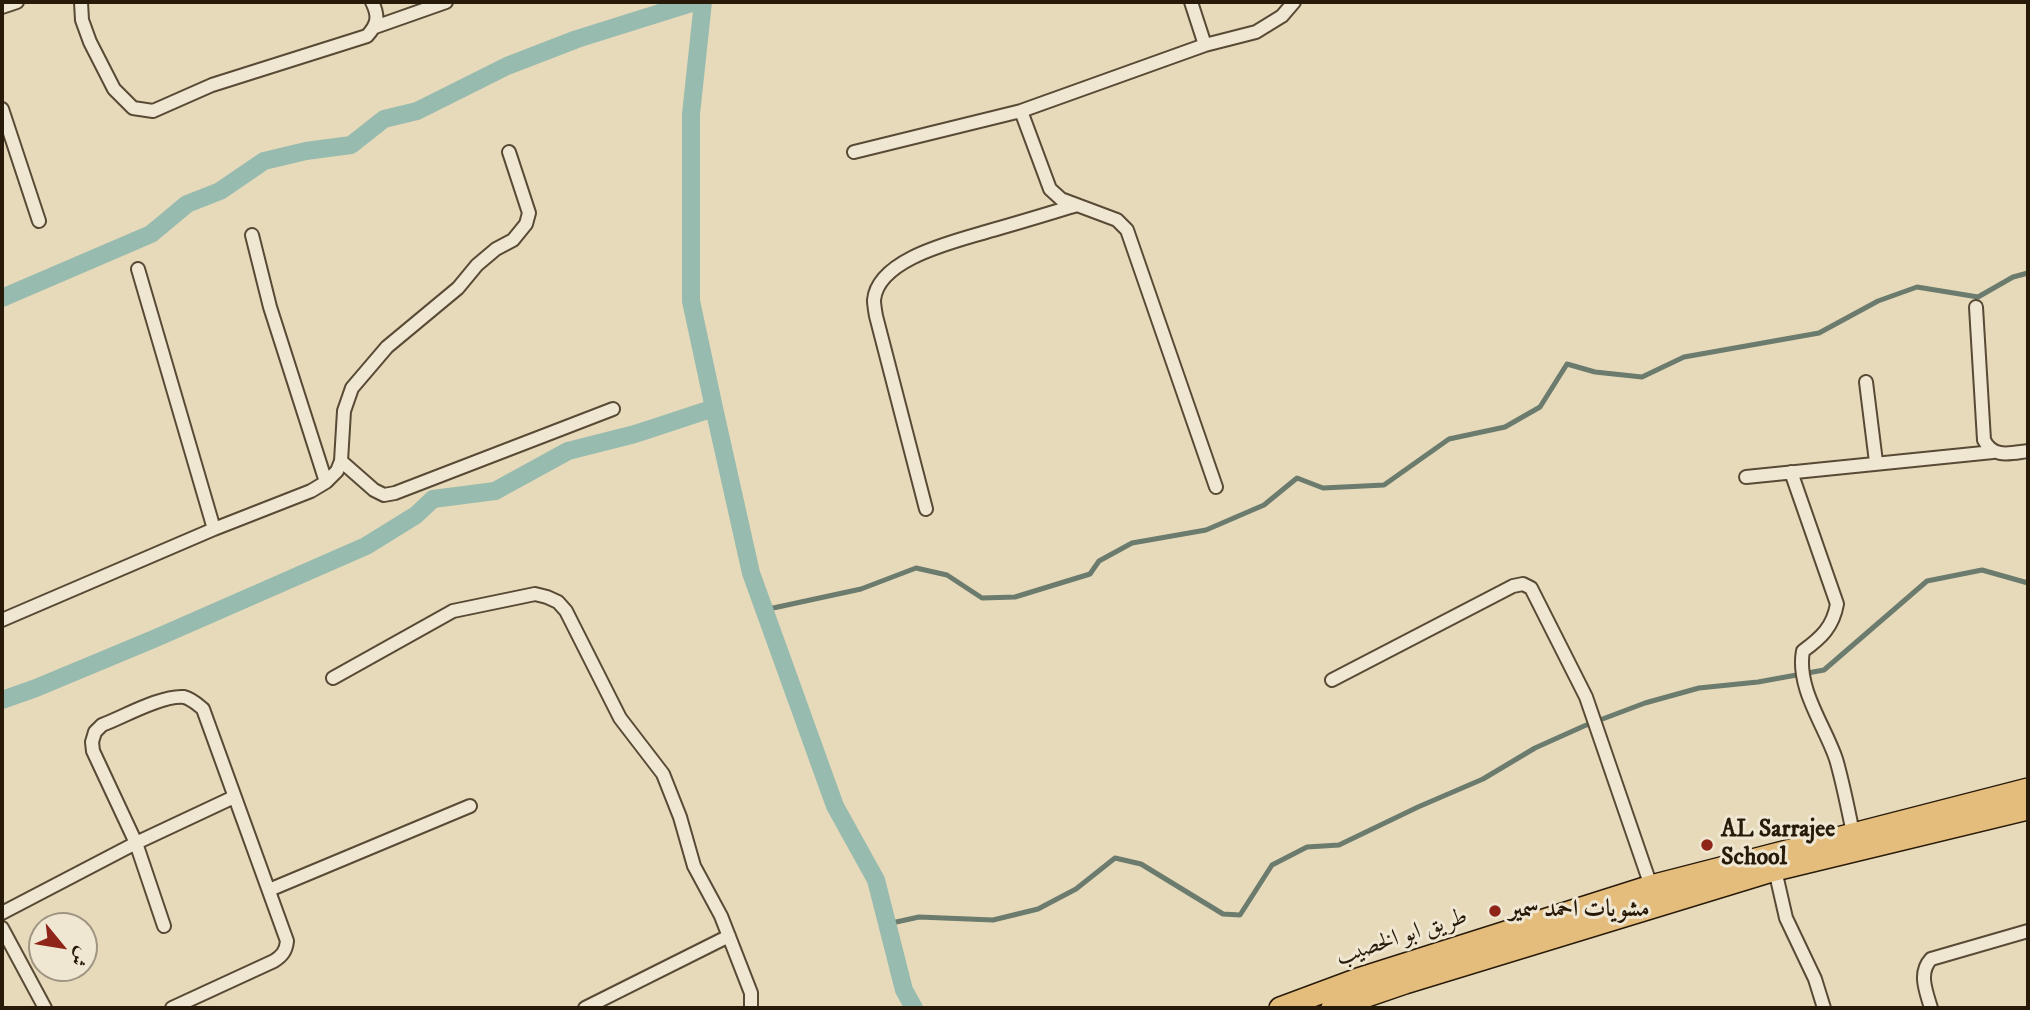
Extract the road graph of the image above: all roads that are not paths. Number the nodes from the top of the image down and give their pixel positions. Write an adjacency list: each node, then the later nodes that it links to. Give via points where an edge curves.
1 (17, 2): 7 (street)
2 (82, 2): 8 (street, via 82,20 90,42 114,89 133,108 153,111 212,85 367,36)
3 (372, 2): 8 (street, via 378,13)
4 (446, 2): 8 (street)
5 (1191, 2): 9 (street)
6 (1294, 2): 9 (street, via 1282,16 1256,32)
7 (2, 6)
8 (375, 27)
9 (1205, 45): 11 (street)
10 (2, 109): 15 (street)
11 (1021, 111): 13 (street); 14 (street, via 1051,189)
12 (509, 152): 23 (street, via 529,212 526,224 387,347 352,388 344,411)
13 (854, 152)
14 (1077, 205): 28 (street, via 1105,214 1127,230); 29 (street, via 925,250 895,269 876,291 876,316)
15 (39, 220)
16 (252, 235): 27 (street)
17 (138, 270): 30 (street)
18 (1976, 307): 22 (street, via 1984,440)
19 (1866, 382): 24 (street)
20 (614, 409): 23 (street, via 395,493 384,495 374,490)
21 (2028, 451): 22 (street)
22 (1993, 452): 24 (street)
23 (341, 461): 27 (street)
24 (1876, 462): 25 (street)
25 (1791, 472): 26 (street); 39 (street, via 1837,604 1824,636 1803,651 1801,660 1807,688 1836,759)
26 (1746, 477)
27 (326, 482): 30 (street)
28 (1216, 487)
29 (926, 509)
30 (214, 529): 31 (street)
31 (2, 620)
32 (333, 678): 48 (street, via 453,611 535,594 558,603 620,718 663,774 694,866)
33 (1332, 680): 42 (street, via 1523,584 1535,592 1586,697)
34 (2028, 789): 37 (main road, طريق ابو الخصيب)
35 (234, 797): 40 (street); 40 (street, via 203,709 195,701 182,697 162,701 102,725 95,732 93,751); 43 (street)
36 (470, 806): 43 (street)
37 (1990, 807): 38 (main road, طريق ابو الخصيب); 39 (main road, طريق ابو الخصيب); 41 (main road, طريق ابو الخصيب)
38 (2028, 808)
39 (1853, 833): 42 (main road, طريق ابو الخصيب)
40 (136, 843): 44 (street); 45 (street)
41 (1775, 870): 54 (main road, طريق ابو الخصيب); 55 (street, via 1786,918)
42 (1651, 886): 53 (main road, طريق ابو الخصيب, via 1368,975)
43 (269, 890): 50 (street, via 287,941 281,957)
44 (2, 913)
45 (164, 926)
46 (2, 928): 49 (street)
47 (2028, 931): 56 (street, via 1931,959 1924,975)
48 (729, 936): 51 (street); 52 (street, via 751,993)
49 (45, 1008)
50 (172, 1008)
51 (585, 1008)
52 (751, 1008)
53 (1280, 1008)
54 (1332, 1008)
55 (1824, 1008)
56 (1931, 1008)

